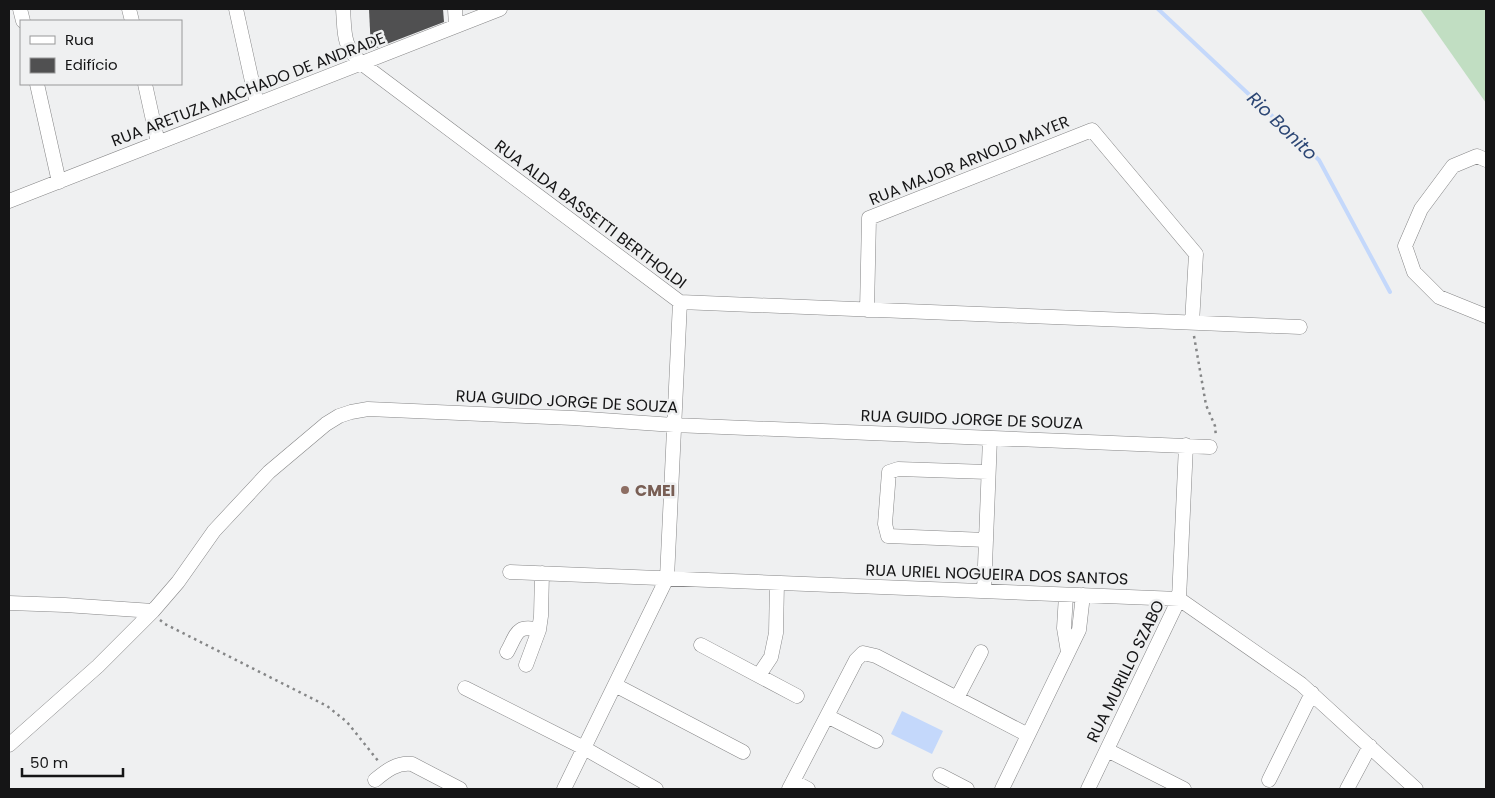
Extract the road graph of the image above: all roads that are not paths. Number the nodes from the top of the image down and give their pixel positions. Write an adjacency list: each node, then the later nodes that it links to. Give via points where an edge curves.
1 (236, 9): 9 (street)
2 (343, 9): 6 (street, RUA ALDA BASSETTI BERTHOLDI, via 345,39)
3 (455, 9): 5 (street)
4 (500, 9): 5 (street, RUA ARETUZA MACHADO DE ANDRADE)
5 (456, 26): 6 (street, RUA ARETUZA MACHADO DE ANDRADE)
6 (361, 63): 9 (street, RUA ARETUZA MACHADO DE ANDRADE); 14 (street, RUA ALDA BASSETTI BERTHOLDI)
7 (37, 85): 12 (street)
8 (145, 85): 10 (street)
9 (257, 104): 10 (street, RUA ARETUZA MACHADO DE ANDRADE)
10 (158, 143): 12 (street, RUA ARETUZA MACHADO DE ANDRADE)
11 (1486, 160): 16 (street, via 1477,156 1453,166 1421,209 1406,246 1414,272 1439,298)
12 (59, 182): 13 (street, RUA ARETUZA MACHADO DE ANDRADE)
13 (9, 202)
14 (680, 302): 15 (street); 19 (street, RUA ALDA BASSETTI BERTHOLDI)
15 (867, 310): 17 (street); 17 (street, RUA MAJOR ARNOLD MAYER, via 869,218 1092,130 1196,254)
16 (1486, 316)
17 (1192, 323): 18 (street)
18 (1300, 327)
19 (674, 425): 20 (street, RUA GUIDO JORGE DE SOUZA); 27 (street, RUA ALDA BASSETTI BERTHOLDI); 34 (street, RUA GUIDO JORGE DE SOUZA, via 380,409 339,416 269,472 214,531)
20 (990, 438): 21 (street, RUA GUIDO JORGE DE SOUZA); 23 (street)
21 (1186, 445): 22 (street, RUA GUIDO JORGE DE SOUZA); 32 (street, RUA MURILLO SZABO)
22 (1210, 446)
23 (988, 472): 24 (street); 24 (street, via 898,469 889,472 885,524 888,536)
24 (986, 540): 29 (street)
25 (510, 572): 26 (street, RUA URIEL NOGUEIRA DOS SANTOS)
26 (542, 574): 27 (street, RUA URIEL NOGUEIRA DOS SANTOS); 35 (street)
27 (667, 578): 28 (street, RUA URIEL NOGUEIRA DOS SANTOS); 42 (street, RUA ALDA BASSETTI BERTHOLDI)
28 (777, 583): 29 (street, RUA URIEL NOGUEIRA DOS SANTOS); 41 (street, via 776,633 770,657)
29 (984, 591): 30 (street, RUA URIEL NOGUEIRA DOS SANTOS)
30 (1066, 595): 31 (street, RUA URIEL NOGUEIRA DOS SANTOS); 39 (street, via 1064,628)
31 (1083, 595): 32 (street, RUA URIEL NOGUEIRA DOS SANTOS); 39 (street, via 1081,624)
32 (1179, 599): 44 (street); 53 (street, RUA MURILLO SZABO)
33 (9, 603): 34 (street)
34 (153, 611): 50 (street, RUA GUIDO JORGE DE SOUZA, via 98,666)
35 (539, 630): 37 (street, via 525,627 519,630); 40 (street)
36 (701, 645): 41 (street)
37 (508, 652)
38 (981, 652): 46 (street)
39 (1068, 652): 48 (street)
40 (526, 665)
41 (759, 675): 45 (street)
42 (615, 685): 52 (street, RUA ALDA BASSETTI BERTHOLDI); 54 (street)
43 (465, 688): 52 (street)
44 (1312, 693): 51 (street); 57 (street)
45 (797, 696)
46 (957, 698): 47 (street, via 876,656 863,653 856,660); 48 (street)
47 (827, 716): 49 (street); 58 (street)
48 (1028, 735): 64 (street)
49 (876, 741)
50 (9, 745)
51 (1370, 746): 67 (street); 68 (street)
52 (584, 748): 60 (street, RUA ALDA BASSETTI BERTHOLDI); 61 (street)
53 (1107, 750): 65 (street, RUA MURILLO SZABO); 66 (street)
54 (743, 752)
55 (940, 775): 63 (street)
56 (375, 780): 59 (street, via 400,764 412,764)
57 (1269, 780)
58 (791, 785): 62 (street)
59 (456, 788)
60 (564, 789)
61 (656, 789)
62 (808, 789)
63 (967, 789)
64 (1002, 789)
65 (1088, 789)
66 (1184, 789)
67 (1347, 789)
68 (1416, 789)

